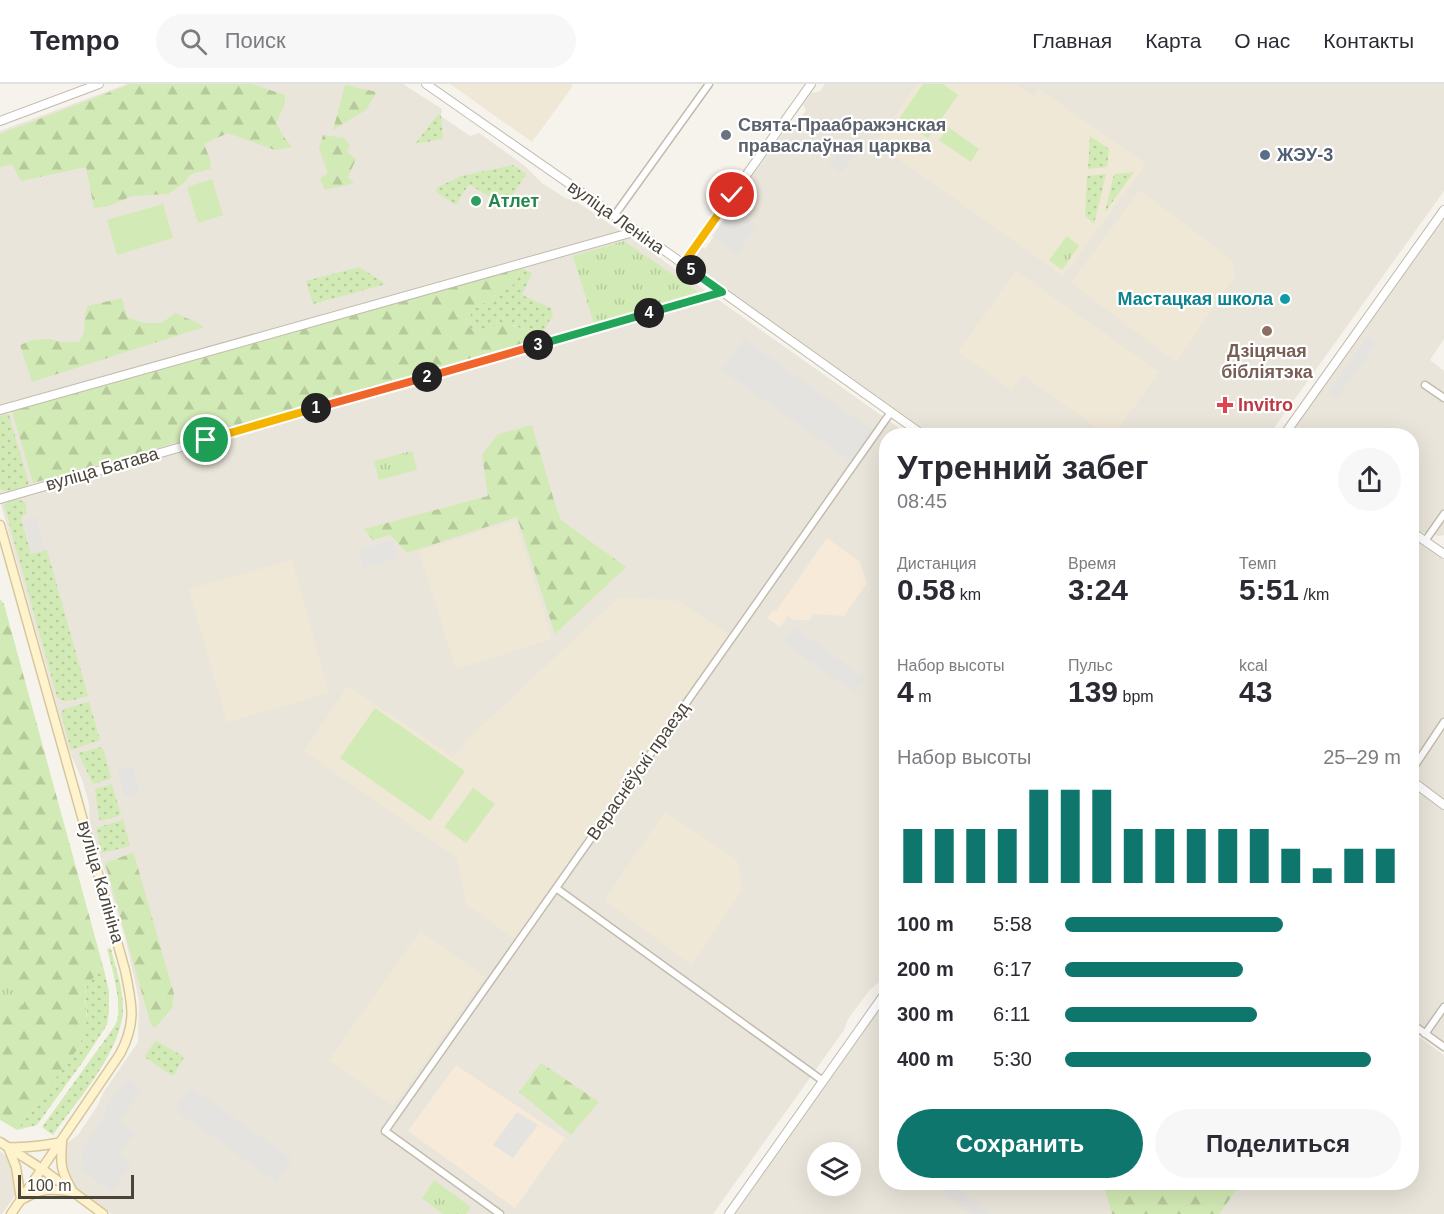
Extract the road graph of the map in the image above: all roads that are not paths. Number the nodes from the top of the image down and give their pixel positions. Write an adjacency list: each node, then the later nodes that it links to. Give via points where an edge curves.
1 (99, 84): 5 (street)
2 (426, 84): 7 (street, вуліца Леніна)
3 (709, 84): 7 (street)
4 (811, 84): 9 (street)
5 (0, 121)
6 (1444, 210): 17 (street)
7 (614, 216): 8 (street, вуліца Леніна)
8 (637, 231): 9 (street, вуліца Леніна); 13 (street)
9 (683, 264): 10 (street, вуліца Леніна)
10 (722, 292): 14 (street, вуліца Леніна); 19 (street, вуліца Батава)
11 (1425, 385): 12 (street)
12 (1444, 398)
13 (0, 410)
14 (891, 412): 15 (street, Вераснёўскі праезд); 16 (street, вуліца Леніна)
15 (880, 428)
16 (913, 428)
17 (1289, 428)
18 (879, 429): 29 (street, Вераснёўскі праезд)
19 (0, 499)
20 (1444, 514): 23 (street)
21 (0, 525): 37 (main road, вуліца Калініна, via 132,1002 126,1043)
22 (1419, 537): 23 (street)
23 (1425, 542): 24 (street)
24 (1444, 554)
25 (1444, 722): 26 (street)
26 (1419, 760)
27 (1419, 786): 28 (street)
28 (1444, 805)
29 (556, 888): 35 (street); 44 (street, Вераснёўскі праезд, via 385,1131)
30 (879, 1002): 35 (street)
31 (1444, 1007): 33 (street)
32 (1419, 1029): 33 (street)
33 (1425, 1034): 34 (street)
34 (1444, 1047)
35 (823, 1081): 45 (street)
36 (0, 1142): 38 (main road)
37 (62, 1142): 38 (main road); 39 (main road, вуліца Калініна); 40 (main road, via 63,1175)
38 (8, 1147): 39 (main road); 41 (main road, via 16,1167)
39 (42, 1169): 40 (main road); 41 (main road, вуліца Калініна)
40 (73, 1192): 41 (main road, via 37,1191); 43 (main road)
41 (21, 1200): 42 (main road, вуліца Калініна)
42 (11, 1214)
43 (104, 1214)
44 (500, 1214)
45 (729, 1214)

